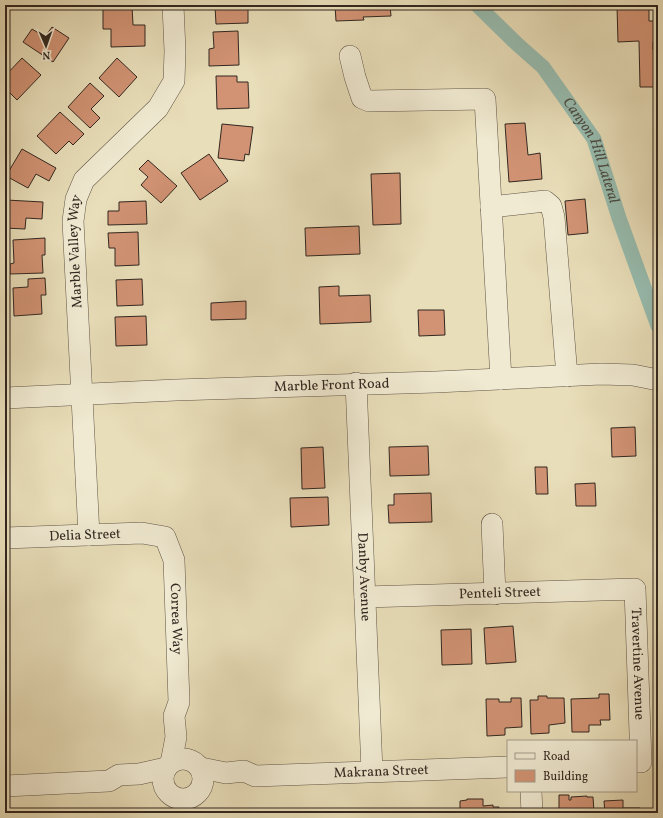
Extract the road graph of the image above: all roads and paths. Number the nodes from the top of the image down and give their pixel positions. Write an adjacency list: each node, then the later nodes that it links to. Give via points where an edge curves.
1 (173, 5): 8 (street, Marble Valley Way, via 174,81 158,108 84,180 76,199 73,221)
2 (350, 56): 3 (street, via 362,98 369,101 486,99)
3 (491, 207): 4 (street, via 545,201 551,206); 5 (street)
4 (567, 376): 5 (street, Marble Front Road); 6 (street, Marble Front Road, via 633,375)
5 (501, 379): 7 (street, Marble Front Road)
6 (658, 380)
7 (356, 383): 8 (street, Marble Front Road); 16 (street, Danby Avenue)
8 (82, 394): 9 (street, Marble Front Road); 11 (street, Marble Valley Way)
9 (5, 398)
10 (492, 524): 15 (street)
11 (89, 535): 12 (street, Delia Street, via 142,533); 13 (street, Delia Street)
12 (165, 537): 17 (street, Correa Way, via 174,560)
13 (5, 538)
14 (635, 589): 15 (street, Penteli Street); 18 (street, Travertine Avenue)
15 (495, 594): 16 (street, Penteli Street)
16 (365, 597): 22 (street, Danby Avenue)
17 (179, 702): 19 (street, Correa Way, via 174,716 176,737); 20 (street, Correa Way, via 187,715 188,737)
18 (639, 762)
19 (169, 765): 20 (street, via 184,759); 24 (street, via 139,774 119,775); 27 (street, via 163,780)
20 (198, 766): 23 (street, Makrana Street, via 226,773 244,771); 28 (street, via 204,781)
21 (507, 767): 22 (street, Makrana Street)
22 (372, 771): 23 (street, Makrana Street)
23 (255, 776): 28 (street, Makrana Street, via 244,784 226,785)
24 (109, 781): 25 (street); 27 (street, via 120,788 140,786)
25 (5, 786)
26 (531, 792): 29 (street)
27 (170, 799): 28 (street)
28 (195, 800)
29 (532, 813)

